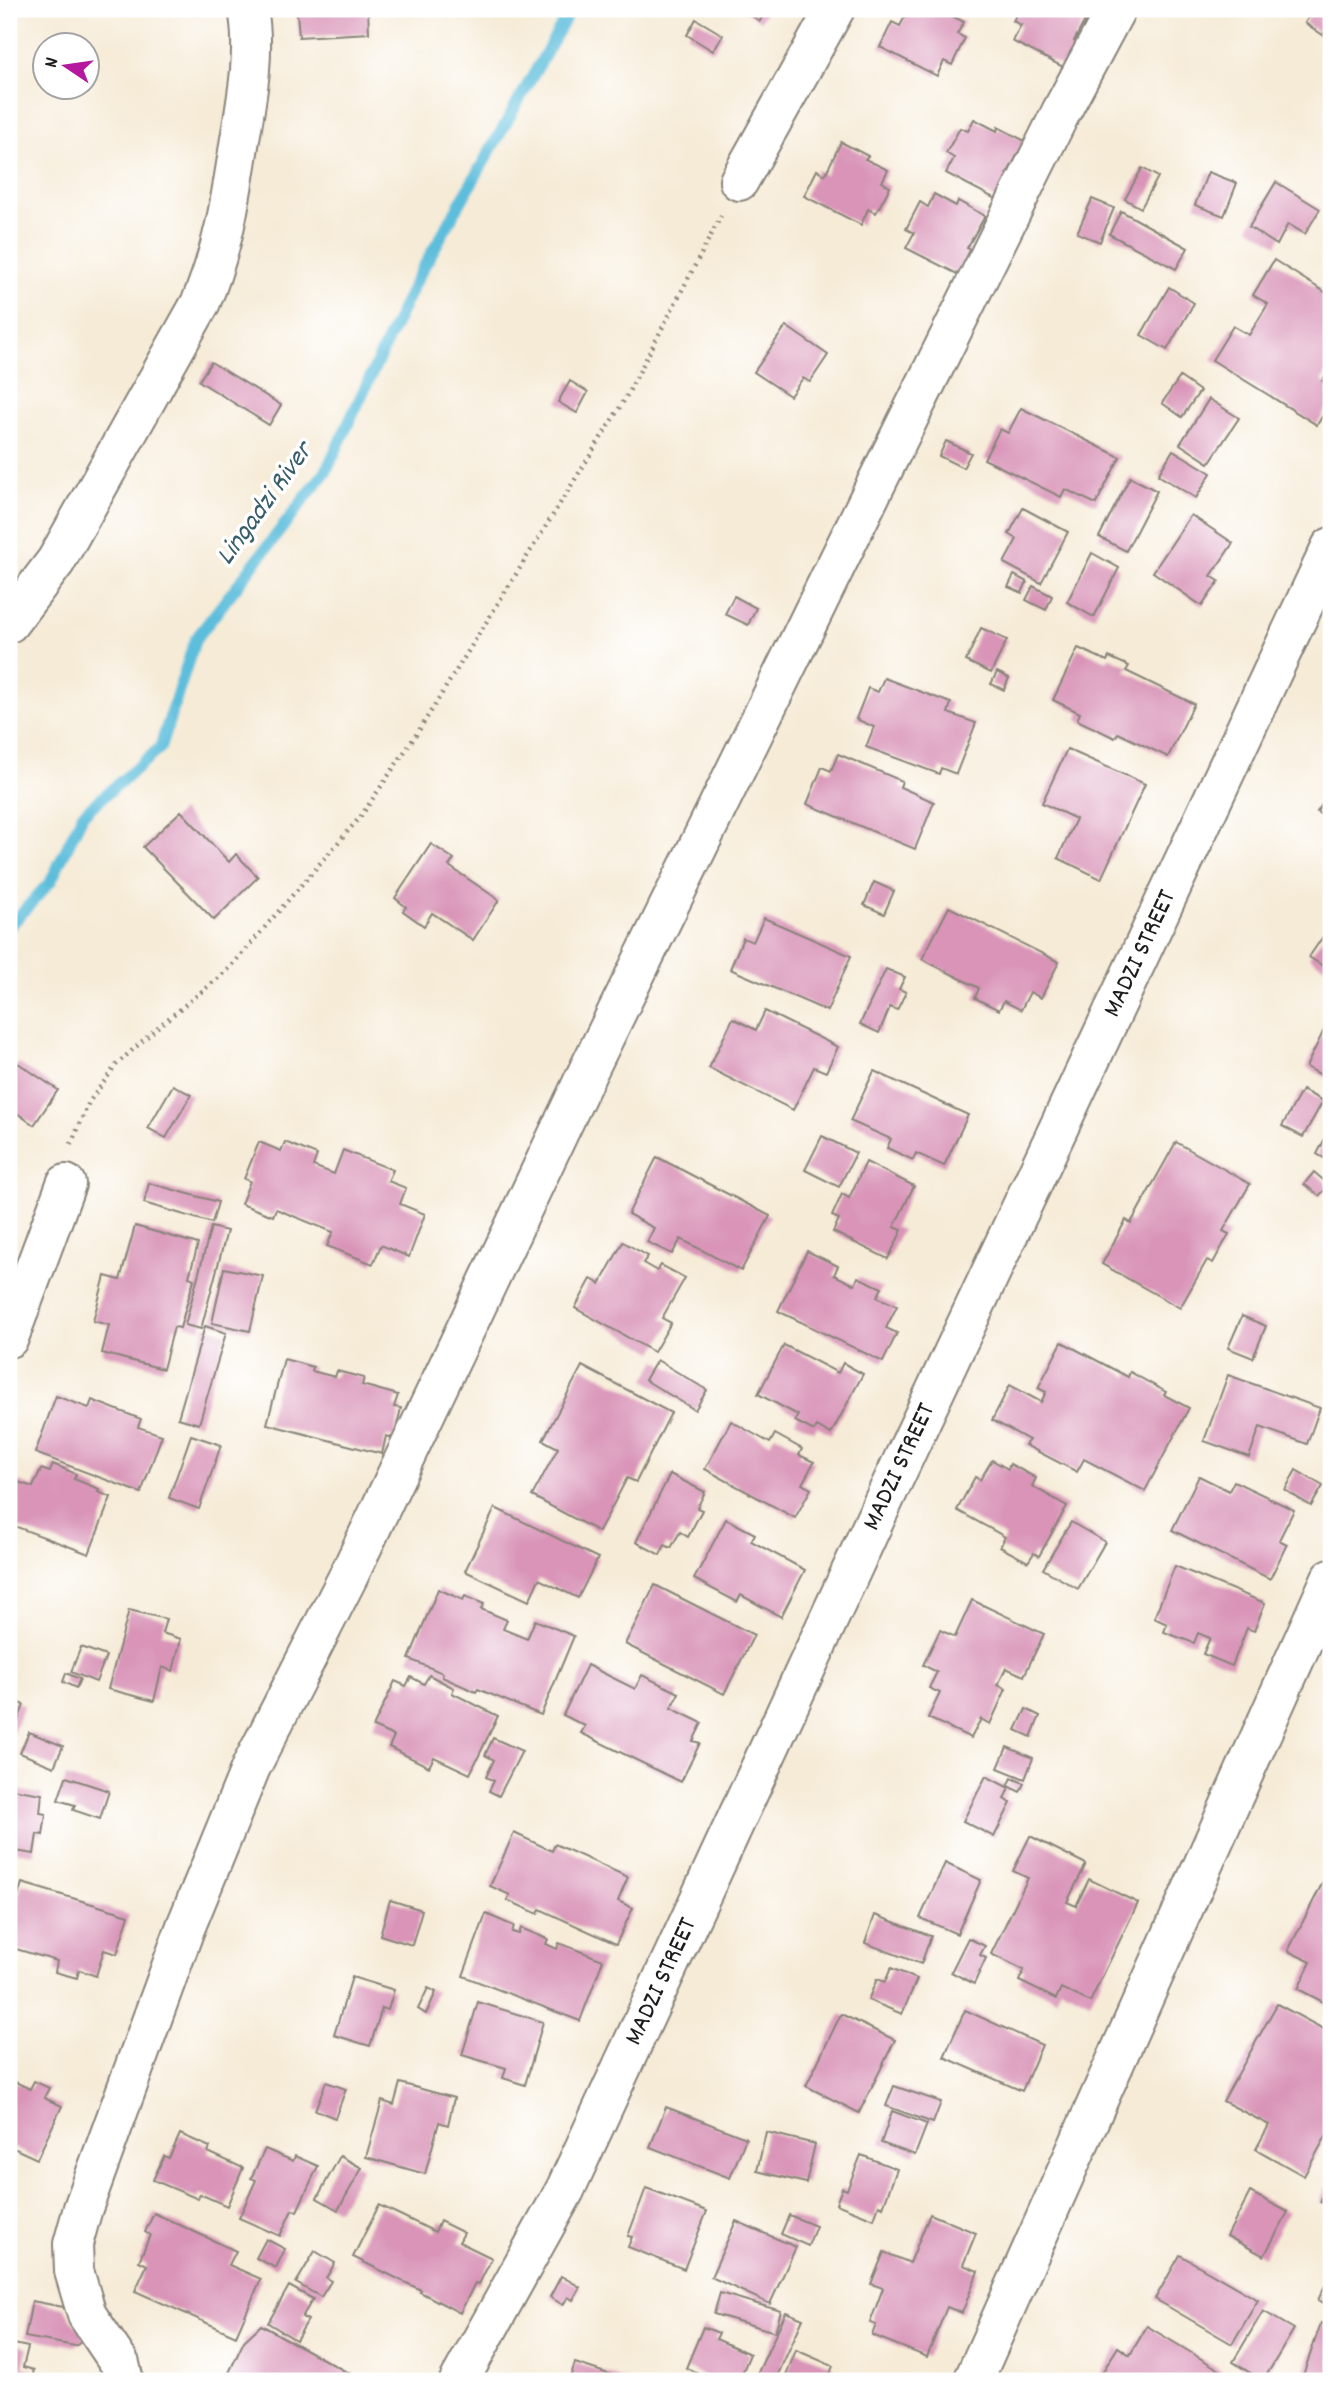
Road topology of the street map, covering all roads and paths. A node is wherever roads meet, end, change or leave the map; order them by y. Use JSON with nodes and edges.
{"nodes":[{"id":1,"x":248,"y":9,"type":"edge"},
{"id":2,"x":835,"y":9,"type":"edge"},
{"id":3,"x":1116,"y":9,"type":"edge"},
{"id":4,"x":739,"y":181,"type":"joint"},
{"id":5,"x":1331,"y":547,"type":"edge"},
{"id":6,"x":9,"y":623,"type":"edge"},
{"id":7,"x":66,"y":1184,"type":"joint"},
{"id":8,"x":9,"y":1339,"type":"edge"},
{"id":9,"x":1331,"y":1578,"type":"edge"},
{"id":10,"x":124,"y":2381,"type":"edge"},
{"id":11,"x":459,"y":2381,"type":"edge"},
{"id":12,"x":973,"y":2381,"type":"edge"}],
"edges":[{"from":1,"to":6,"type":"street"},
{"from":2,"to":4,"type":"street"},
{"from":3,"to":10,"type":"street"},
{"from":4,"to":7,"type":"path"},
{"from":5,"to":11,"type":"street","name":"MADZI STREET"},
{"from":7,"to":8,"type":"street"},
{"from":9,"to":12,"type":"street"}]}
